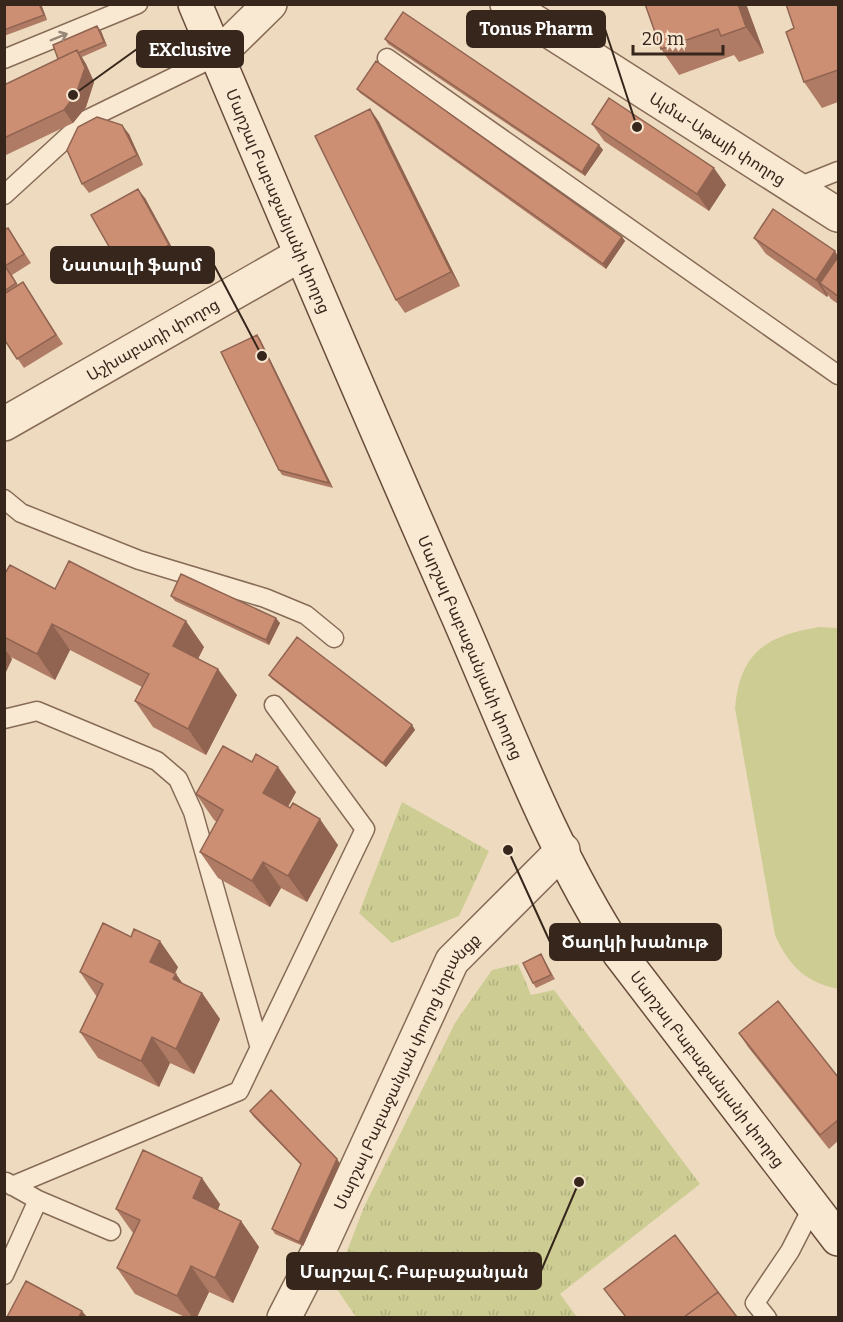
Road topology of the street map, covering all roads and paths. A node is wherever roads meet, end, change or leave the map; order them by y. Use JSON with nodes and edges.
{"nodes":[{"id":1,"x":138,"y":4,"type":"edge"},
{"id":2,"x":195,"y":4,"type":"edge"},
{"id":3,"x":270,"y":4,"type":"edge"},
{"id":4,"x":507,"y":4,"type":"edge"},
{"id":5,"x":217,"y":56,"type":"junction"},
{"id":6,"x":387,"y":58,"type":"dead end"},
{"id":7,"x":4,"y":59,"type":"edge"},
{"id":8,"x":838,"y":171,"type":"edge"},
{"id":9,"x":798,"y":187,"type":"junction"},
{"id":10,"x":4,"y":195,"type":"edge"},
{"id":11,"x":838,"y":215,"type":"edge"},
{"id":12,"x":300,"y":255,"type":"junction"},
{"id":13,"x":838,"y":375,"type":"edge"},
{"id":14,"x":4,"y":424,"type":"edge"},
{"id":15,"x":4,"y":499,"type":"edge"},
{"id":16,"x":334,"y":638,"type":"dead end"},
{"id":17,"x":274,"y":705,"type":"dead end"},
{"id":18,"x":4,"y":719,"type":"edge"},
{"id":19,"x":563,"y":850,"type":"junction"},
{"id":20,"x":259,"y":1045,"type":"junction"},
{"id":21,"x":8,"y":1184,"type":"edge"},
{"id":22,"x":38,"y":1200,"type":"junction"},
{"id":23,"x":813,"y":1206,"type":"junction"},
{"id":24,"x":111,"y":1231,"type":"dead end"},
{"id":25,"x":838,"y":1239,"type":"edge"},
{"id":26,"x":4,"y":1275,"type":"edge"},
{"id":27,"x":284,"y":1317,"type":"edge"},
{"id":28,"x":767,"y":1317,"type":"edge"}],
"edges":[{"from":7,"to":1,"type":"lane","one_way":true},
{"from":2,"to":5,"type":"main road","name":"Մարշալ Բաբաջանյանի փողոց"},
{"from":3,"to":5,"type":"main road"},
{"from":4,"to":9,"type":"main road","name":"Ալմա-Աթայի փողոց"},
{"from":5,"to":10,"type":"lane"},
{"from":5,"to":12,"type":"main road","name":"Մարշալ Բաբաջանյանի փողոց"},
{"from":6,"to":13,"type":"lane"},
{"from":8,"to":9,"type":"lane"},
{"from":9,"to":11,"type":"main road","name":"Ալմա-Աթայի փողոց"},
{"from":12,"to":14,"type":"main road","name":"Աշխաբադի փողոց"},
{"from":12,"to":19,"type":"main road","name":"Մարշալ Բաբաջանյանի փողոց"},
{"from":15,"to":16,"type":"lane"},
{"from":17,"to":20,"type":"lane"},
{"from":18,"to":20,"type":"lane"},
{"from":19,"to":23,"type":"main road","name":"Մարշալ Բաբաջանյանի փողոց"},
{"from":19,"to":27,"type":"main road","name":"Մարշալ Բաբաջանյան փողոց նրբանցք"},
{"from":20,"to":21,"type":"lane"},
{"from":21,"to":22,"type":"lane"},
{"from":22,"to":24,"type":"lane"},
{"from":22,"to":26,"type":"lane"},
{"from":23,"to":25,"type":"main road","name":"Մարշալ Բաբաջանյանի փողոց"},
{"from":23,"to":28,"type":"lane"}]}
